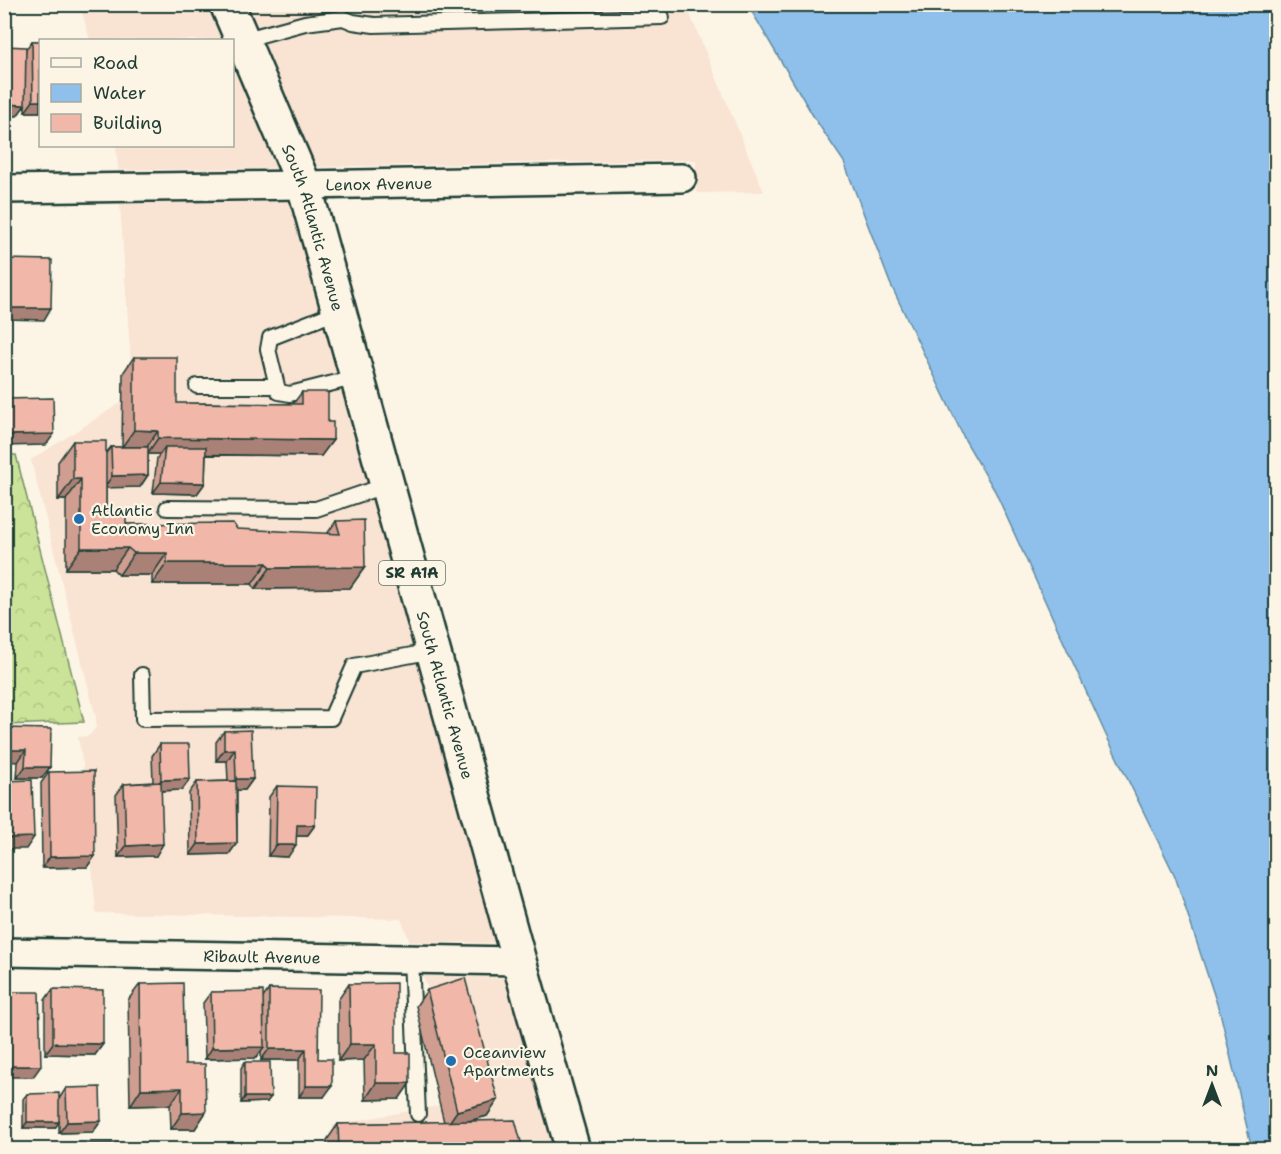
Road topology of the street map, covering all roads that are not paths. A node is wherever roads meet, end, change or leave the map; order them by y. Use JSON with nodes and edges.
{"nodes":[{"id":1,"x":227,"y":4,"type":"edge"},
{"id":2,"x":662,"y":17,"type":"dead end"},
{"id":3,"x":242,"y":40,"type":"junction"},
{"id":4,"x":682,"y":178,"type":"dead end"},
{"id":5,"x":304,"y":185,"type":"junction"},
{"id":6,"x":4,"y":189,"type":"edge"},
{"id":7,"x":339,"y":311,"type":"junction"},
{"id":8,"x":357,"y":377,"type":"junction"},
{"id":9,"x":197,"y":386,"type":"dead end"},
{"id":10,"x":277,"y":386,"type":"junction"},
{"id":11,"x":387,"y":484,"type":"junction"},
{"id":12,"x":167,"y":508,"type":"dead end"},
{"id":13,"x":434,"y":651,"type":"junction"},
{"id":14,"x":142,"y":675,"type":"dead end"},
{"id":15,"x":4,"y":952,"type":"edge"},
{"id":16,"x":411,"y":959,"type":"junction"},
{"id":17,"x":519,"y":961,"type":"junction"},
{"id":18,"x":418,"y":1114,"type":"dead end"},
{"id":19,"x":573,"y":1149,"type":"edge"}],
"edges":[{"from":1,"to":3,"type":"main road","name":"South Atlantic Avenue","number":"SR A1A"},
{"from":2,"to":3,"type":"lane"},
{"from":3,"to":5,"type":"main road","name":"South Atlantic Avenue","number":"SR A1A"},
{"from":4,"to":5,"type":"street","name":"Lenox Avenue"},
{"from":5,"to":6,"type":"street","name":"Lenox Avenue"},
{"from":5,"to":7,"type":"main road","name":"South Atlantic Avenue","number":"SR A1A"},
{"from":7,"to":8,"type":"main road","name":"South Atlantic Avenue","number":"SR A1A"},
{"from":7,"to":10,"type":"lane"},
{"from":8,"to":10,"type":"lane"},
{"from":8,"to":11,"type":"main road","name":"South Atlantic Avenue","number":"SR A1A"},
{"from":9,"to":10,"type":"lane"},
{"from":11,"to":12,"type":"lane"},
{"from":11,"to":13,"type":"main road","name":"South Atlantic Avenue","number":"SR A1A"},
{"from":13,"to":14,"type":"lane"},
{"from":13,"to":17,"type":"main road","name":"South Atlantic Avenue","number":"SR A1A"},
{"from":15,"to":16,"type":"street","name":"Ribault Avenue"},
{"from":16,"to":17,"type":"street","name":"Ribault Avenue"},
{"from":16,"to":18,"type":"lane"},
{"from":17,"to":19,"type":"main road","name":"South Atlantic Avenue","number":"SR A1A"}]}
